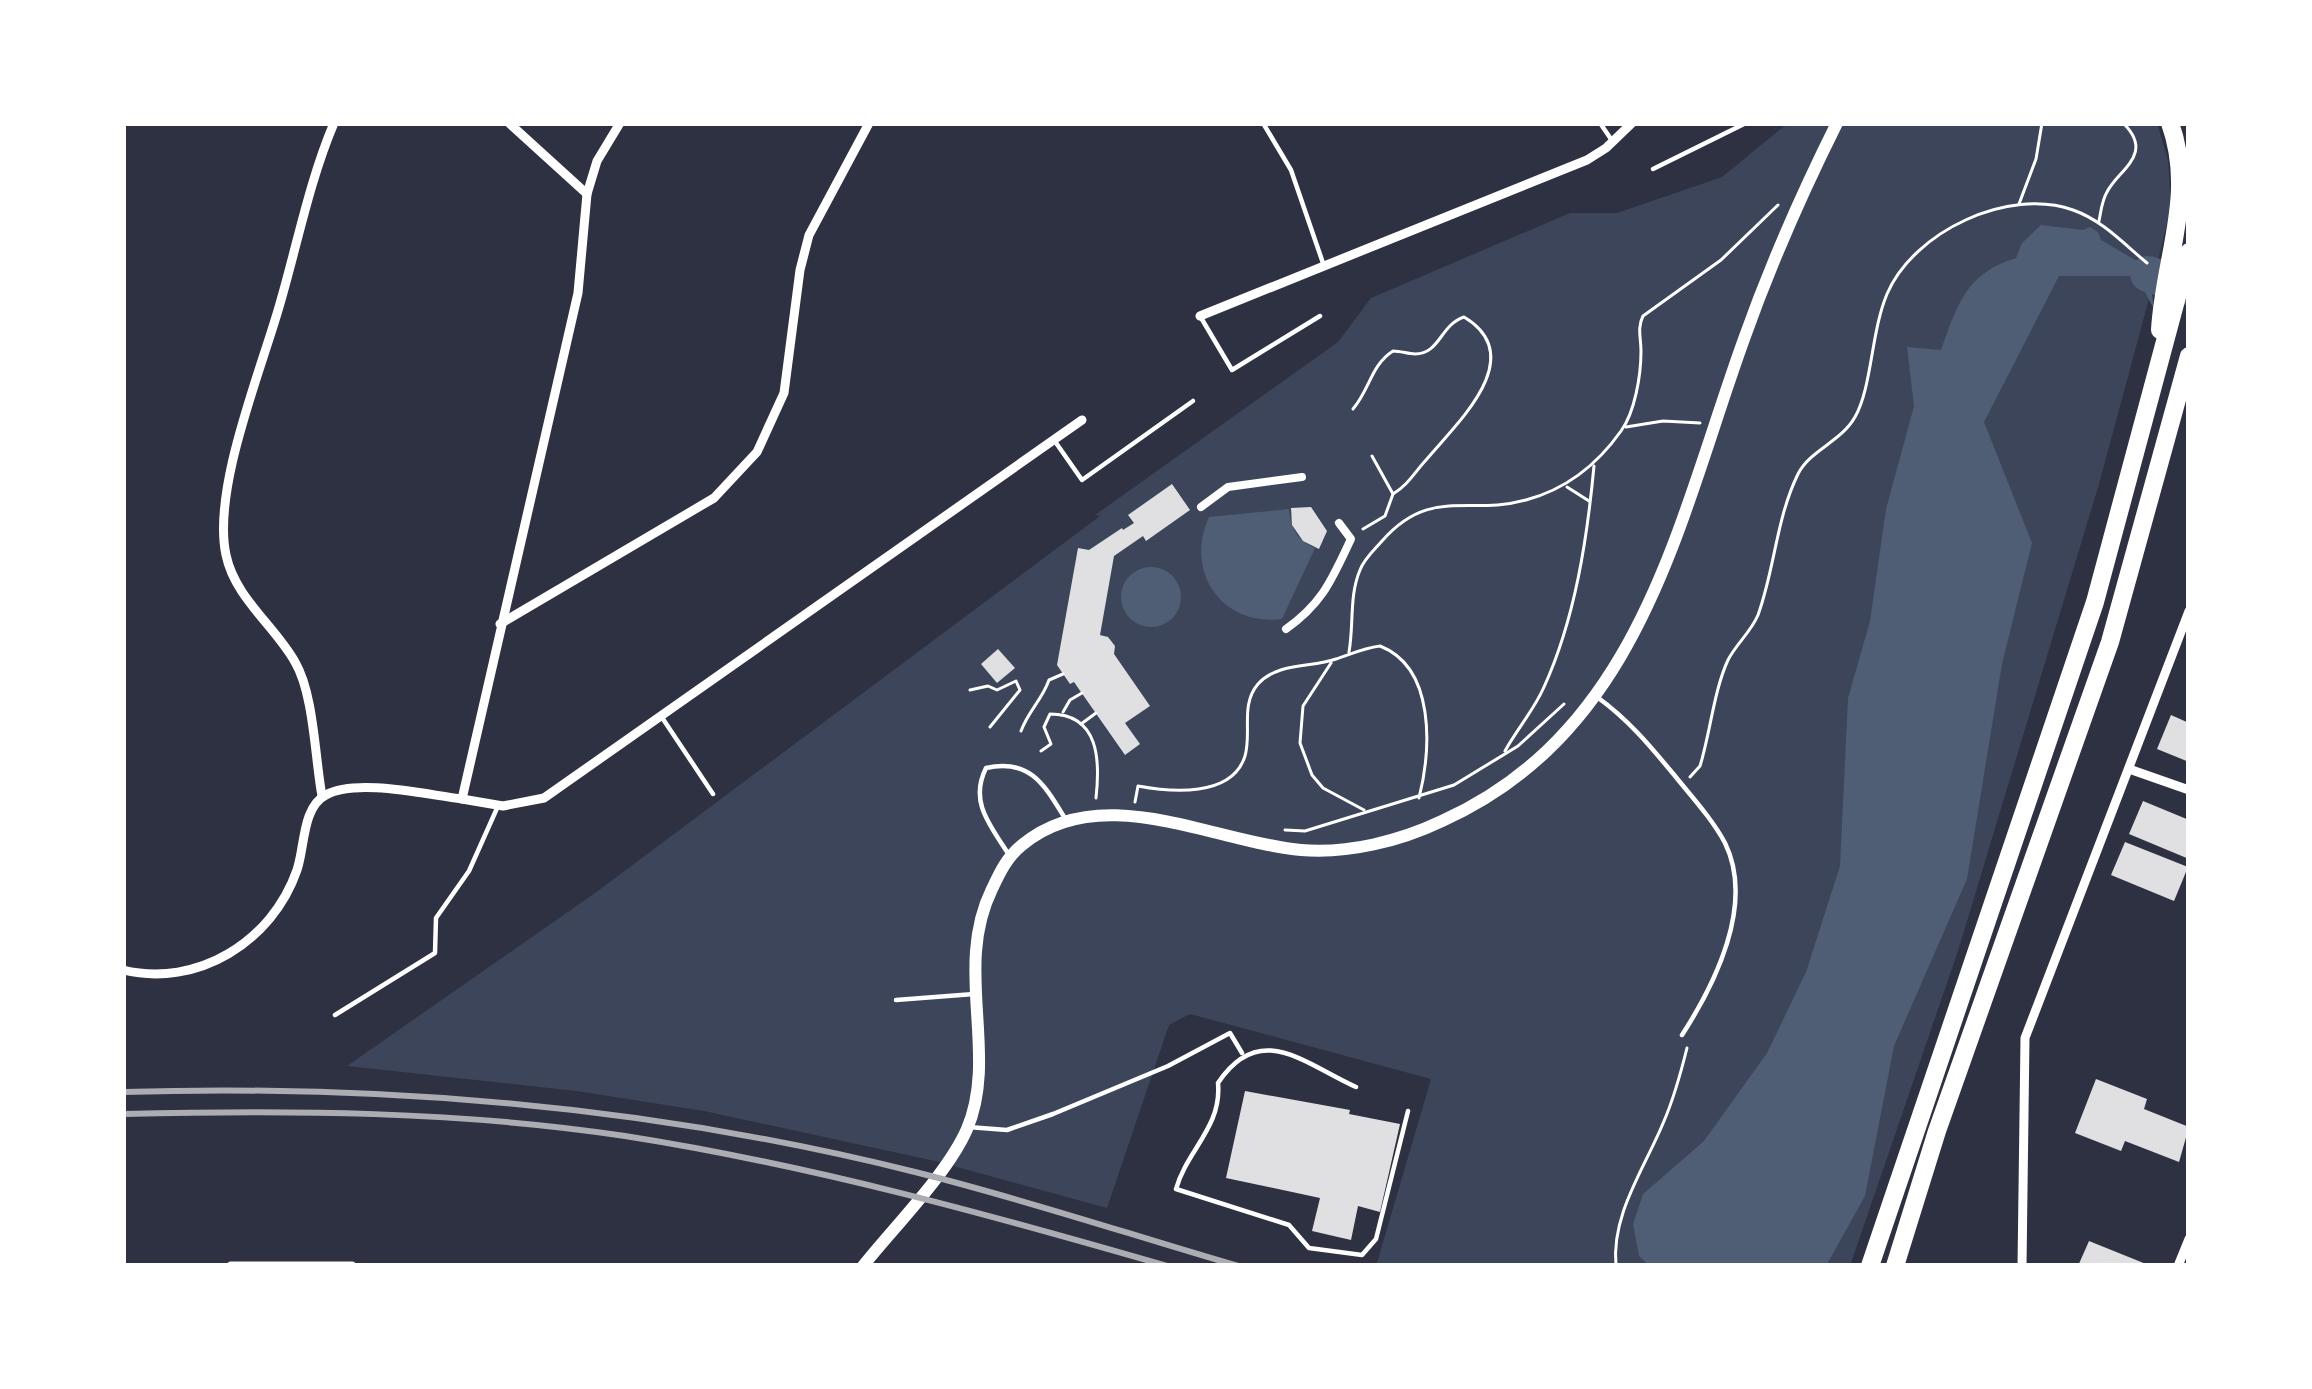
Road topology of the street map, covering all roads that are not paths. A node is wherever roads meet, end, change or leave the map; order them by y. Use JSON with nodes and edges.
{"nodes":[{"id":1,"x":334,"y":123,"type":"edge"},
{"id":2,"x":509,"y":123,"type":"edge"},
{"id":3,"x":620,"y":123,"type":"edge"},
{"id":4,"x":869,"y":123,"type":"edge"},
{"id":5,"x":1263,"y":123,"type":"edge"},
{"id":6,"x":1600,"y":123,"type":"edge"},
{"id":7,"x":1632,"y":123,"type":"edge"},
{"id":8,"x":1746,"y":123,"type":"edge"},
{"id":9,"x":1837,"y":123,"type":"edge"},
{"id":10,"x":2170,"y":123,"type":"edge"},
{"id":11,"x":1612,"y":142,"type":"junction"},
{"id":12,"x":1653,"y":169,"type":"dead end"},
{"id":13,"x":587,"y":194,"type":"junction"},
{"id":14,"x":2182,"y":245,"type":"edge"},
{"id":15,"x":1324,"y":266,"type":"junction"},
{"id":16,"x":1200,"y":316,"type":"joint"},
{"id":17,"x":1320,"y":316,"type":"dead end"},
{"id":18,"x":2189,"y":356,"type":"edge"},
{"id":19,"x":1193,"y":401,"type":"dead end"},
{"id":20,"x":1082,"y":420,"type":"dead end"},
{"id":21,"x":1054,"y":440,"type":"junction"},
{"id":22,"x":1302,"y":477,"type":"dead end"},
{"id":23,"x":1201,"y":508,"type":"dead end"},
{"id":24,"x":1339,"y":523,"type":"dead end"},
{"id":25,"x":2189,"y":610,"type":"edge"},
{"id":26,"x":500,"y":623,"type":"junction"},
{"id":27,"x":1286,"y":629,"type":"dead end"},
{"id":28,"x":1597,"y":698,"type":"junction"},
{"id":29,"x":661,"y":716,"type":"junction"},
{"id":30,"x":2128,"y":769,"type":"junction"},
{"id":31,"x":2189,"y":790,"type":"edge"},
{"id":32,"x":713,"y":794,"type":"dead end"},
{"id":33,"x":322,"y":796,"type":"junction"},
{"id":34,"x":463,"y":799,"type":"junction"},
{"id":35,"x":499,"y":806,"type":"junction"},
{"id":36,"x":1066,"y":820,"type":"junction"},
{"id":37,"x":1010,"y":856,"type":"junction"},
{"id":38,"x":123,"y":970,"type":"edge"},
{"id":39,"x":974,"y":994,"type":"junction"},
{"id":40,"x":896,"y":1000,"type":"dead end"},
{"id":41,"x":335,"y":1016,"type":"dead end"},
{"id":42,"x":1682,"y":1035,"type":"road end"},
{"id":43,"x":1243,"y":1055,"type":"junction"},
{"id":44,"x":1356,"y":1087,"type":"dead end"},
{"id":45,"x":1408,"y":1111,"type":"dead end"},
{"id":46,"x":968,"y":1127,"type":"junction"},
{"id":47,"x":2189,"y":1239,"type":"edge"},
{"id":48,"x":340,"y":1265,"type":"edge"},
{"id":49,"x":231,"y":1266,"type":"edge"},
{"id":50,"x":352,"y":1266,"type":"edge"},
{"id":51,"x":863,"y":1266,"type":"edge"},
{"id":52,"x":1870,"y":1266,"type":"edge"},
{"id":53,"x":1895,"y":1266,"type":"edge"},
{"id":54,"x":2022,"y":1266,"type":"edge"},
{"id":55,"x":2178,"y":1266,"type":"edge"}],
"edges":[{"from":1,"to":33,"type":"street"},
{"from":2,"to":13,"type":"street"},
{"from":3,"to":13,"type":"street"},
{"from":4,"to":26,"type":"street"},
{"from":5,"to":15,"type":"lane"},
{"from":6,"to":11,"type":"lane"},
{"from":7,"to":11,"type":"street"},
{"from":8,"to":12,"type":"lane"},
{"from":9,"to":28,"type":"street"},
{"from":10,"to":14,"type":"highway"},
{"from":11,"to":15,"type":"street"},
{"from":13,"to":26,"type":"street"},
{"from":14,"to":52,"type":"highway"},
{"from":15,"to":16,"type":"street"},
{"from":16,"to":17,"type":"lane"},
{"from":18,"to":53,"type":"highway"},
{"from":19,"to":21,"type":"lane"},
{"from":20,"to":21,"type":"street"},
{"from":21,"to":29,"type":"street"},
{"from":22,"to":23,"type":"street"},
{"from":24,"to":27,"type":"street"},
{"from":25,"to":30,"type":"street"},
{"from":26,"to":34,"type":"street"},
{"from":28,"to":36,"type":"street"},
{"from":28,"to":42,"type":"lane"},
{"from":29,"to":32,"type":"lane"},
{"from":29,"to":35,"type":"street"},
{"from":30,"to":31,"type":"street"},
{"from":30,"to":54,"type":"street"},
{"from":33,"to":34,"type":"street"},
{"from":33,"to":38,"type":"street"},
{"from":34,"to":35,"type":"street"},
{"from":35,"to":41,"type":"lane"},
{"from":36,"to":37,"type":"street"},
{"from":36,"to":37,"type":"lane"},
{"from":37,"to":39,"type":"street"},
{"from":39,"to":40,"type":"lane"},
{"from":39,"to":46,"type":"street"},
{"from":43,"to":44,"type":"lane"},
{"from":43,"to":45,"type":"lane"},
{"from":43,"to":46,"type":"lane"},
{"from":46,"to":51,"type":"street"},
{"from":47,"to":55,"type":"street"},
{"from":48,"to":49,"type":"street"},
{"from":48,"to":50,"type":"street"}]}
